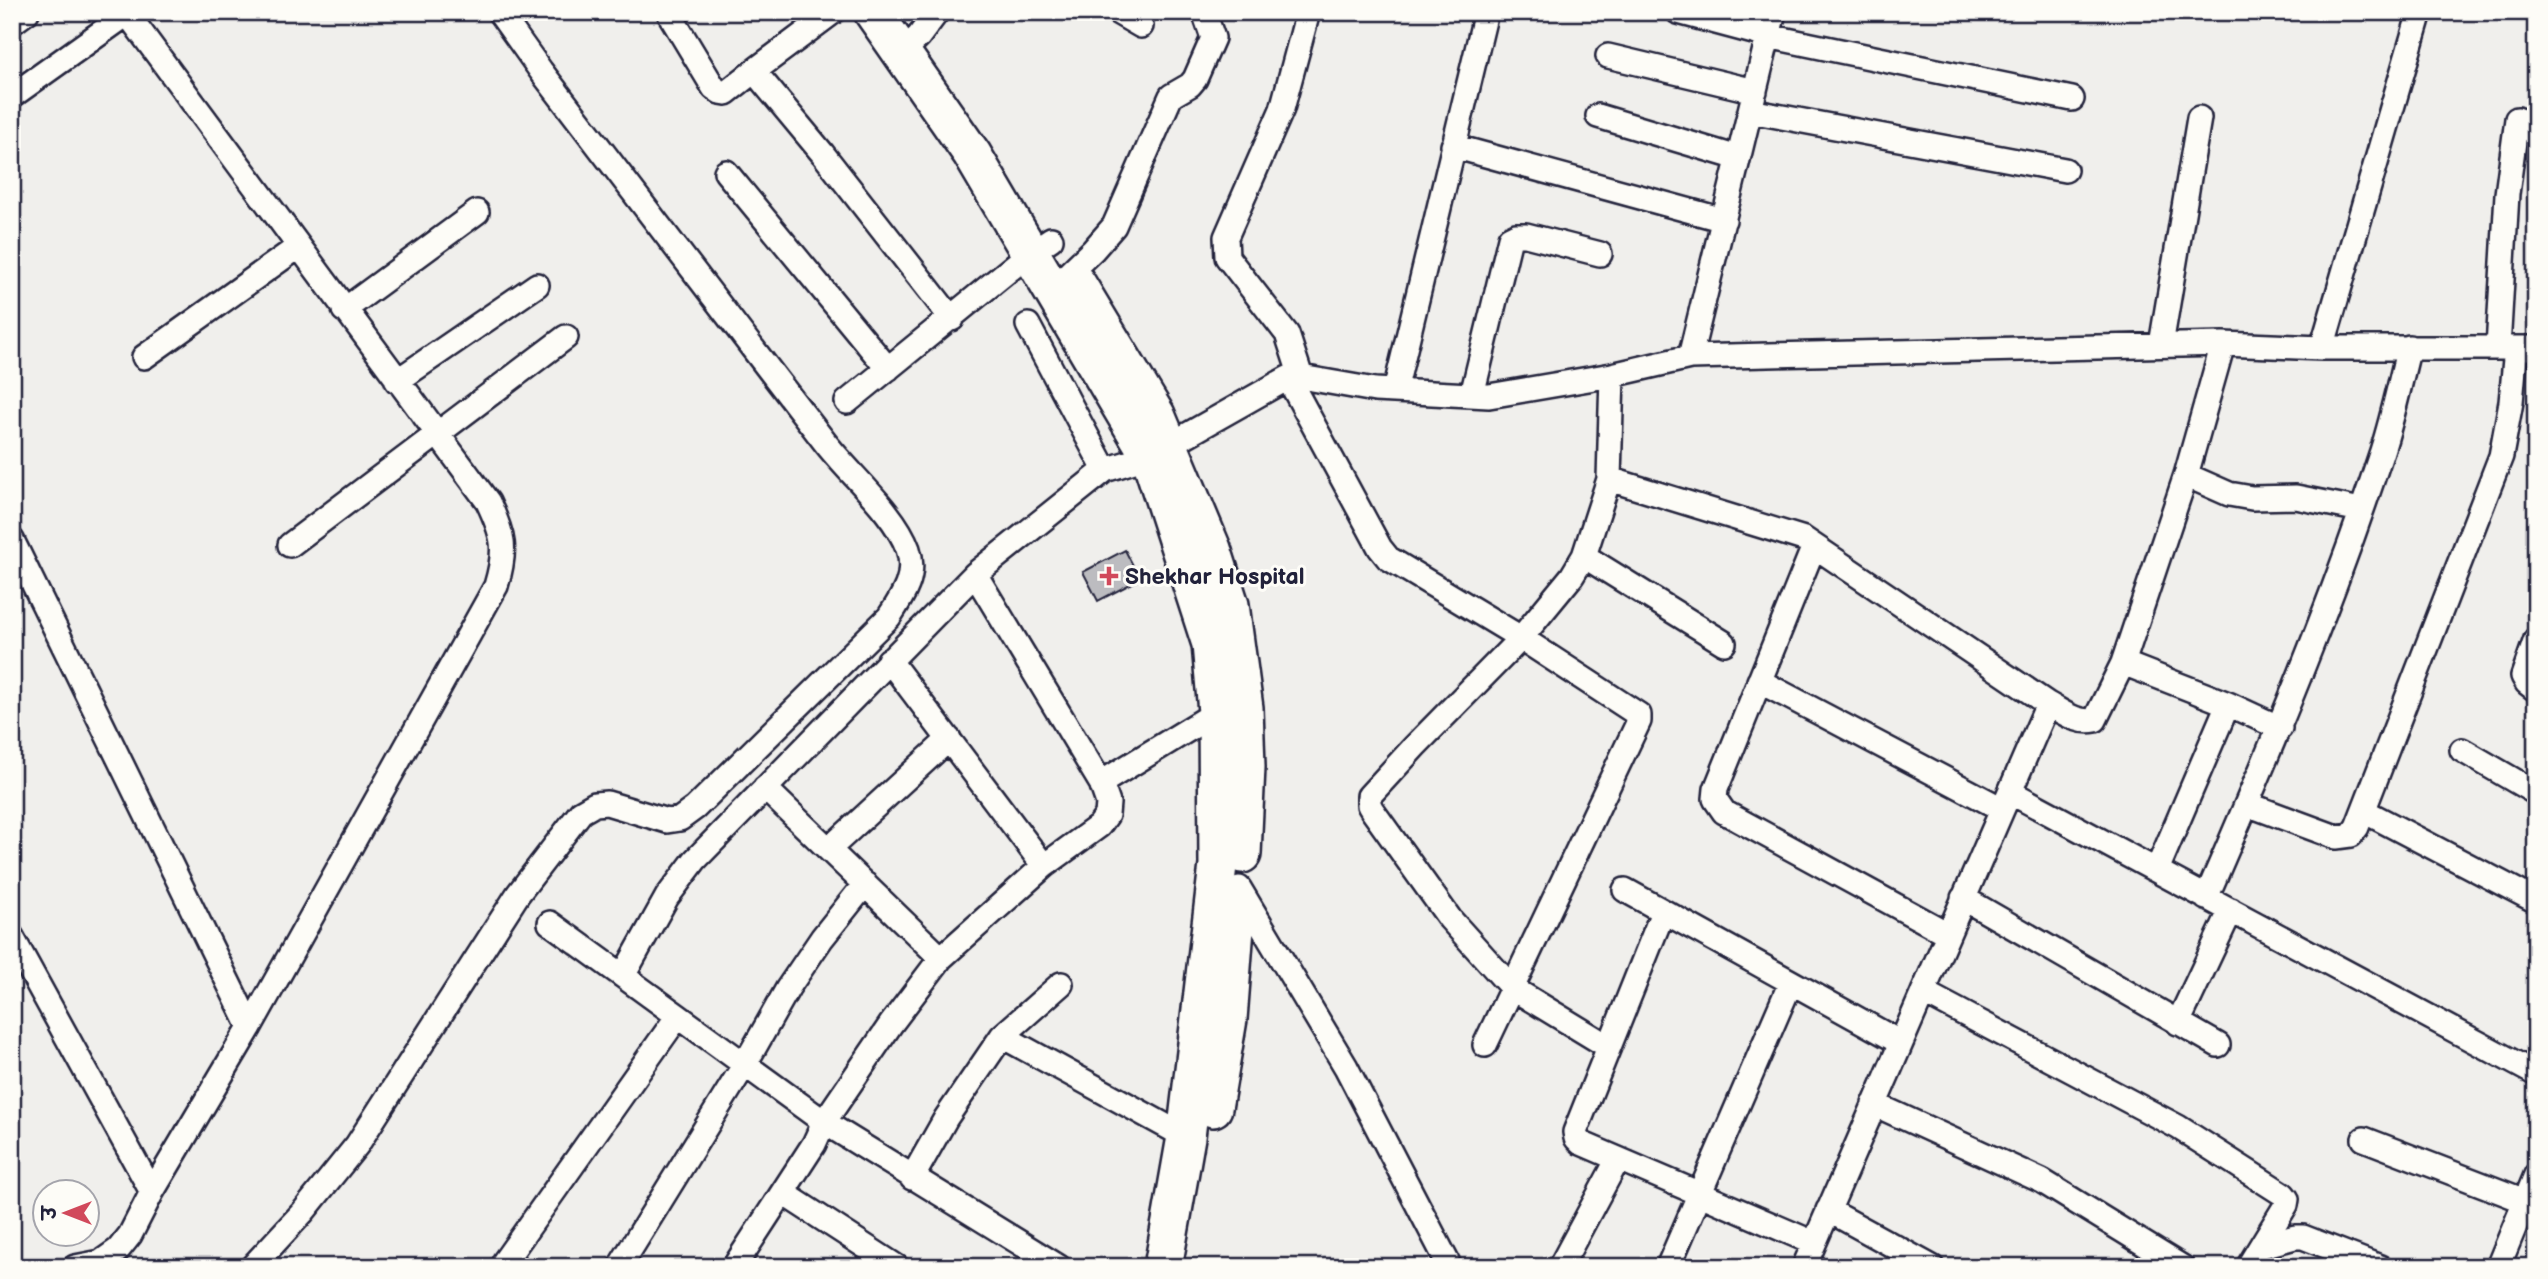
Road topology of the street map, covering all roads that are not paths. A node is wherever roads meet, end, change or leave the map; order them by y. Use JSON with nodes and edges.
{"nodes":[{"id":1,"x":27,"y":12,"type":"edge"},
{"id":2,"x":499,"y":12,"type":"edge"},
{"id":3,"x":833,"y":12,"type":"edge"},
{"id":4,"x":873,"y":12,"type":"edge"},
{"id":5,"x":1117,"y":12,"type":"edge"},
{"id":6,"x":1204,"y":12,"type":"edge"},
{"id":7,"x":1308,"y":12,"type":"edge"},
{"id":8,"x":1486,"y":12,"type":"edge"},
{"id":9,"x":1678,"y":12,"type":"edge"},
{"id":10,"x":1774,"y":12,"type":"edge"},
{"id":11,"x":2420,"y":12,"type":"edge"},
{"id":12,"x":126,"y":13,"type":"edge"},
{"id":13,"x":670,"y":15,"type":"dead end"},
{"id":14,"x":12,"y":23,"type":"edge"},
{"id":15,"x":1140,"y":26,"type":"dead end"},
{"id":16,"x":915,"y":29,"type":"edge"},
{"id":17,"x":1768,"y":36,"type":"junction"},
{"id":18,"x":1608,"y":56,"type":"dead end"},
{"id":19,"x":754,"y":71,"type":"junction"},
{"id":20,"x":12,"y":96,"type":"edge"},
{"id":21,"x":2072,"y":99,"type":"dead end"},
{"id":22,"x":1752,"y":101,"type":"junction"},
{"id":23,"x":1598,"y":116,"type":"dead end"},
{"id":24,"x":2199,"y":118,"type":"dead end"},
{"id":25,"x":2517,"y":119,"type":"dead end"},
{"id":26,"x":1453,"y":146,"type":"junction"},
{"id":27,"x":1738,"y":158,"type":"junction"},
{"id":28,"x":2065,"y":170,"type":"dead end"},
{"id":29,"x":726,"y":172,"type":"dead end"},
{"id":30,"x":477,"y":212,"type":"dead end"},
{"id":31,"x":1724,"y":220,"type":"junction"},
{"id":32,"x":1040,"y":246,"type":"junction"},
{"id":33,"x":298,"y":247,"type":"junction"},
{"id":34,"x":1600,"y":254,"type":"dead end"},
{"id":35,"x":1070,"y":272,"type":"junction"},
{"id":36,"x":537,"y":285,"type":"dead end"},
{"id":37,"x":344,"y":310,"type":"junction"},
{"id":38,"x":952,"y":318,"type":"junction"},
{"id":39,"x":1028,"y":325,"type":"dead end"},
{"id":40,"x":566,"y":337,"type":"dead end"},
{"id":41,"x":2223,"y":344,"type":"junction"},
{"id":42,"x":2161,"y":345,"type":"junction"},
{"id":43,"x":2409,"y":347,"type":"junction"},
{"id":44,"x":2322,"y":348,"type":"junction"},
{"id":45,"x":2516,"y":348,"type":"edge"},
{"id":46,"x":144,"y":357,"type":"dead end"},
{"id":47,"x":1690,"y":357,"type":"junction"},
{"id":48,"x":888,"y":369,"type":"junction"},
{"id":49,"x":1612,"y":375,"type":"junction"},
{"id":50,"x":1295,"y":377,"type":"junction"},
{"id":51,"x":397,"y":381,"type":"junction"},
{"id":52,"x":1395,"y":391,"type":"junction"},
{"id":53,"x":1472,"y":395,"type":"junction"},
{"id":54,"x":846,"y":402,"type":"dead end"},
{"id":55,"x":437,"y":433,"type":"junction"},
{"id":56,"x":1159,"y":451,"type":"junction"},
{"id":57,"x":1105,"y":470,"type":"junction"},
{"id":58,"x":2186,"y":475,"type":"junction"},
{"id":59,"x":1609,"y":480,"type":"junction"},
{"id":60,"x":2361,"y":510,"type":"junction"},
{"id":61,"x":12,"y":540,"type":"edge"},
{"id":62,"x":290,"y":545,"type":"dead end"},
{"id":63,"x":1814,"y":546,"type":"junction"},
{"id":64,"x":1584,"y":556,"type":"junction"},
{"id":65,"x":975,"y":575,"type":"junction"},
{"id":66,"x":1521,"y":638,"type":"junction"},
{"id":67,"x":2536,"y":639,"type":"edge"},
{"id":68,"x":1724,"y":643,"type":"dead end"},
{"id":69,"x":889,"y":660,"type":"junction"},
{"id":70,"x":2123,"y":663,"type":"junction"},
{"id":71,"x":1759,"y":681,"type":"junction"},
{"id":72,"x":2536,"y":690,"type":"edge"},
{"id":73,"x":2048,"y":704,"type":"junction"},
{"id":74,"x":2228,"y":704,"type":"junction"},
{"id":75,"x":1217,"y":712,"type":"junction"},
{"id":76,"x":2280,"y":728,"type":"junction"},
{"id":77,"x":948,"y":739,"type":"junction"},
{"id":78,"x":2462,"y":750,"type":"dead end"},
{"id":79,"x":1101,"y":783,"type":"junction"},
{"id":80,"x":765,"y":788,"type":"junction"},
{"id":81,"x":2536,"y":793,"type":"edge"},
{"id":82,"x":2006,"y":800,"type":"junction"},
{"id":83,"x":2247,"y":804,"type":"junction"},
{"id":84,"x":2364,"y":811,"type":"junction"},
{"id":85,"x":829,"y":849,"type":"junction"},
{"id":86,"x":1044,"y":866,"type":"junction"},
{"id":87,"x":2157,"y":870,"type":"junction"},
{"id":88,"x":865,"y":884,"type":"junction"},
{"id":89,"x":1239,"y":888,"type":"junction"},
{"id":90,"x":1625,"y":890,"type":"dead end"},
{"id":91,"x":1964,"y":898,"type":"junction"},
{"id":92,"x":2206,"y":898,"type":"junction"},
{"id":93,"x":2536,"y":901,"type":"edge"},
{"id":94,"x":2231,"y":910,"type":"junction"},
{"id":95,"x":1663,"y":912,"type":"junction"},
{"id":96,"x":550,"y":923,"type":"dead end"},
{"id":97,"x":1948,"y":934,"type":"junction"},
{"id":98,"x":12,"y":937,"type":"edge"},
{"id":99,"x":941,"y":958,"type":"junction"},
{"id":100,"x":623,"y":976,"type":"junction"},
{"id":101,"x":1791,"y":982,"type":"junction"},
{"id":102,"x":1061,"y":984,"type":"dead end"},
{"id":103,"x":1512,"y":988,"type":"junction"},
{"id":104,"x":1923,"y":992,"type":"junction"},
{"id":105,"x":678,"y":1016,"type":"junction"},
{"id":106,"x":2178,"y":1023,"type":"junction"},
{"id":107,"x":250,"y":1027,"type":"junction"},
{"id":108,"x":1002,"y":1036,"type":"junction"},
{"id":109,"x":1901,"y":1043,"type":"junction"},
{"id":110,"x":1485,"y":1045,"type":"dead end"},
{"id":111,"x":2218,"y":1045,"type":"dead end"},
{"id":112,"x":1609,"y":1047,"type":"junction"},
{"id":113,"x":745,"y":1064,"type":"junction"},
{"id":114,"x":2536,"y":1074,"type":"edge"},
{"id":115,"x":1874,"y":1104,"type":"junction"},
{"id":116,"x":824,"y":1122,"type":"junction"},
{"id":117,"x":1186,"y":1137,"type":"junction"},
{"id":118,"x":2364,"y":1139,"type":"dead end"},
{"id":119,"x":1619,"y":1159,"type":"junction"},
{"id":120,"x":2536,"y":1175,"type":"edge"},
{"id":121,"x":912,"y":1178,"type":"junction"},
{"id":122,"x":152,"y":1192,"type":"junction"},
{"id":123,"x":783,"y":1193,"type":"junction"},
{"id":124,"x":1701,"y":1194,"type":"junction"},
{"id":125,"x":2525,"y":1200,"type":"junction"},
{"id":126,"x":1828,"y":1210,"type":"junction"},
{"id":127,"x":1814,"y":1243,"type":"junction"},
{"id":128,"x":2262,"y":1246,"type":"junction"},
{"id":129,"x":2350,"y":1261,"type":"edge"},
{"id":130,"x":741,"y":1264,"type":"edge"},
{"id":131,"x":500,"y":1265,"type":"edge"},
{"id":132,"x":620,"y":1266,"type":"edge"},
{"id":133,"x":75,"y":1267,"type":"edge"},
{"id":134,"x":252,"y":1267,"type":"edge"},
{"id":135,"x":897,"y":1267,"type":"edge"},
{"id":136,"x":1059,"y":1267,"type":"edge"},
{"id":137,"x":1164,"y":1267,"type":"edge"},
{"id":138,"x":1188,"y":1267,"type":"edge"},
{"id":139,"x":1450,"y":1267,"type":"edge"},
{"id":140,"x":1560,"y":1267,"type":"edge"},
{"id":141,"x":1668,"y":1267,"type":"edge"},
{"id":142,"x":1804,"y":1267,"type":"edge"},
{"id":143,"x":1933,"y":1267,"type":"edge"},
{"id":144,"x":2182,"y":1267,"type":"edge"},
{"id":145,"x":2248,"y":1267,"type":"edge"},
{"id":146,"x":2380,"y":1267,"type":"edge"},
{"id":147,"x":2498,"y":1267,"type":"edge"}],
"edges":[{"from":1,"to":14,"type":"street"},
{"from":2,"to":134,"type":"street"},
{"from":3,"to":19,"type":"street"},
{"from":4,"to":16,"type":"main road"},
{"from":5,"to":15,"type":"street"},
{"from":6,"to":35,"type":"street"},
{"from":7,"to":50,"type":"street"},
{"from":8,"to":26,"type":"street"},
{"from":9,"to":17,"type":"street"},
{"from":10,"to":17,"type":"street"},
{"from":11,"to":44,"type":"street"},
{"from":12,"to":20,"type":"street"},
{"from":12,"to":33,"type":"street"},
{"from":13,"to":19,"type":"street"},
{"from":16,"to":32,"type":"main road"},
{"from":17,"to":21,"type":"street"},
{"from":17,"to":22,"type":"street"},
{"from":18,"to":22,"type":"street"},
{"from":19,"to":38,"type":"street"},
{"from":22,"to":27,"type":"street"},
{"from":22,"to":28,"type":"street"},
{"from":23,"to":27,"type":"street"},
{"from":24,"to":42,"type":"street"},
{"from":25,"to":45,"type":"street"},
{"from":26,"to":31,"type":"street"},
{"from":26,"to":52,"type":"street"},
{"from":27,"to":31,"type":"street"},
{"from":29,"to":48,"type":"street"},
{"from":30,"to":37,"type":"street"},
{"from":31,"to":47,"type":"street"},
{"from":32,"to":35,"type":"main road"},
{"from":32,"to":38,"type":"street"},
{"from":32,"to":56,"type":"main road"},
{"from":33,"to":37,"type":"street"},
{"from":33,"to":46,"type":"street"},
{"from":34,"to":53,"type":"street"},
{"from":35,"to":56,"type":"main road"},
{"from":36,"to":51,"type":"street"},
{"from":37,"to":51,"type":"street"},
{"from":38,"to":48,"type":"street"},
{"from":39,"to":57,"type":"street"},
{"from":40,"to":55,"type":"street"},
{"from":41,"to":42,"type":"street"},
{"from":41,"to":44,"type":"street"},
{"from":41,"to":58,"type":"street"},
{"from":42,"to":47,"type":"street"},
{"from":43,"to":44,"type":"street"},
{"from":43,"to":45,"type":"street"},
{"from":43,"to":60,"type":"street"},
{"from":45,"to":84,"type":"street"},
{"from":47,"to":49,"type":"street"},
{"from":48,"to":54,"type":"street"},
{"from":49,"to":53,"type":"street"},
{"from":49,"to":59,"type":"street"},
{"from":50,"to":52,"type":"street"},
{"from":50,"to":56,"type":"street"},
{"from":50,"to":66,"type":"street"},
{"from":51,"to":55,"type":"street"},
{"from":52,"to":53,"type":"street"},
{"from":55,"to":62,"type":"street"},
{"from":55,"to":107,"type":"street"},
{"from":56,"to":57,"type":"street"},
{"from":56,"to":75,"type":"main road"},
{"from":56,"to":89,"type":"main road"},
{"from":57,"to":65,"type":"street"},
{"from":58,"to":60,"type":"street"},
{"from":58,"to":70,"type":"street"},
{"from":59,"to":63,"type":"street"},
{"from":59,"to":64,"type":"street"},
{"from":60,"to":76,"type":"street"},
{"from":61,"to":107,"type":"street"},
{"from":63,"to":71,"type":"street"},
{"from":63,"to":73,"type":"street"},
{"from":64,"to":66,"type":"street"},
{"from":64,"to":68,"type":"street"},
{"from":65,"to":69,"type":"street"},
{"from":65,"to":79,"type":"street"},
{"from":66,"to":103,"type":"street"},
{"from":66,"to":103,"type":"street"},
{"from":67,"to":72,"type":"street"},
{"from":69,"to":77,"type":"street"},
{"from":69,"to":80,"type":"street"},
{"from":70,"to":73,"type":"street"},
{"from":70,"to":74,"type":"street"},
{"from":71,"to":82,"type":"street"},
{"from":71,"to":97,"type":"street"},
{"from":73,"to":82,"type":"street"},
{"from":74,"to":76,"type":"street"},
{"from":74,"to":87,"type":"street"},
{"from":75,"to":79,"type":"street"},
{"from":75,"to":117,"type":"main road"},
{"from":76,"to":83,"type":"street"},
{"from":77,"to":85,"type":"street"},
{"from":77,"to":86,"type":"street"},
{"from":78,"to":81,"type":"street"},
{"from":79,"to":86,"type":"street"},
{"from":80,"to":85,"type":"street"},
{"from":80,"to":100,"type":"street"},
{"from":82,"to":87,"type":"street"},
{"from":82,"to":91,"type":"street"},
{"from":83,"to":84,"type":"street"},
{"from":83,"to":92,"type":"street"},
{"from":84,"to":93,"type":"street"},
{"from":85,"to":88,"type":"street"},
{"from":86,"to":99,"type":"street"},
{"from":87,"to":92,"type":"street"},
{"from":88,"to":99,"type":"street"},
{"from":88,"to":113,"type":"street"},
{"from":89,"to":138,"type":"main road"},
{"from":89,"to":139,"type":"street"},
{"from":90,"to":95,"type":"street"},
{"from":91,"to":97,"type":"street"},
{"from":91,"to":106,"type":"street"},
{"from":92,"to":94,"type":"street"},
{"from":94,"to":106,"type":"street"},
{"from":94,"to":114,"type":"street"},
{"from":95,"to":101,"type":"street"},
{"from":95,"to":112,"type":"street"},
{"from":96,"to":100,"type":"street"},
{"from":97,"to":104,"type":"street"},
{"from":98,"to":122,"type":"street"},
{"from":99,"to":116,"type":"street"},
{"from":100,"to":105,"type":"street"},
{"from":101,"to":109,"type":"street"},
{"from":101,"to":124,"type":"street"},
{"from":102,"to":108,"type":"street"},
{"from":103,"to":110,"type":"street"},
{"from":103,"to":112,"type":"street"},
{"from":104,"to":109,"type":"street"},
{"from":104,"to":128,"type":"street"},
{"from":105,"to":113,"type":"street"},
{"from":105,"to":131,"type":"street"},
{"from":106,"to":111,"type":"street"},
{"from":107,"to":122,"type":"street"},
{"from":108,"to":117,"type":"street"},
{"from":108,"to":121,"type":"street"},
{"from":109,"to":115,"type":"street"},
{"from":112,"to":119,"type":"street"},
{"from":113,"to":116,"type":"street"},
{"from":113,"to":132,"type":"street"},
{"from":115,"to":126,"type":"street"},
{"from":115,"to":144,"type":"street"},
{"from":116,"to":121,"type":"street"},
{"from":116,"to":123,"type":"street"},
{"from":117,"to":137,"type":"main road"},
{"from":118,"to":125,"type":"street"},
{"from":119,"to":124,"type":"street"},
{"from":119,"to":140,"type":"street"},
{"from":120,"to":125,"type":"street"},
{"from":121,"to":136,"type":"street"},
{"from":122,"to":133,"type":"street"},
{"from":123,"to":130,"type":"street"},
{"from":123,"to":135,"type":"street"},
{"from":124,"to":127,"type":"street"},
{"from":124,"to":141,"type":"street"},
{"from":125,"to":147,"type":"street"},
{"from":126,"to":127,"type":"street"},
{"from":126,"to":143,"type":"street"},
{"from":127,"to":142,"type":"street"},
{"from":128,"to":129,"type":"street"},
{"from":128,"to":145,"type":"street"},
{"from":129,"to":146,"type":"street"}]}
